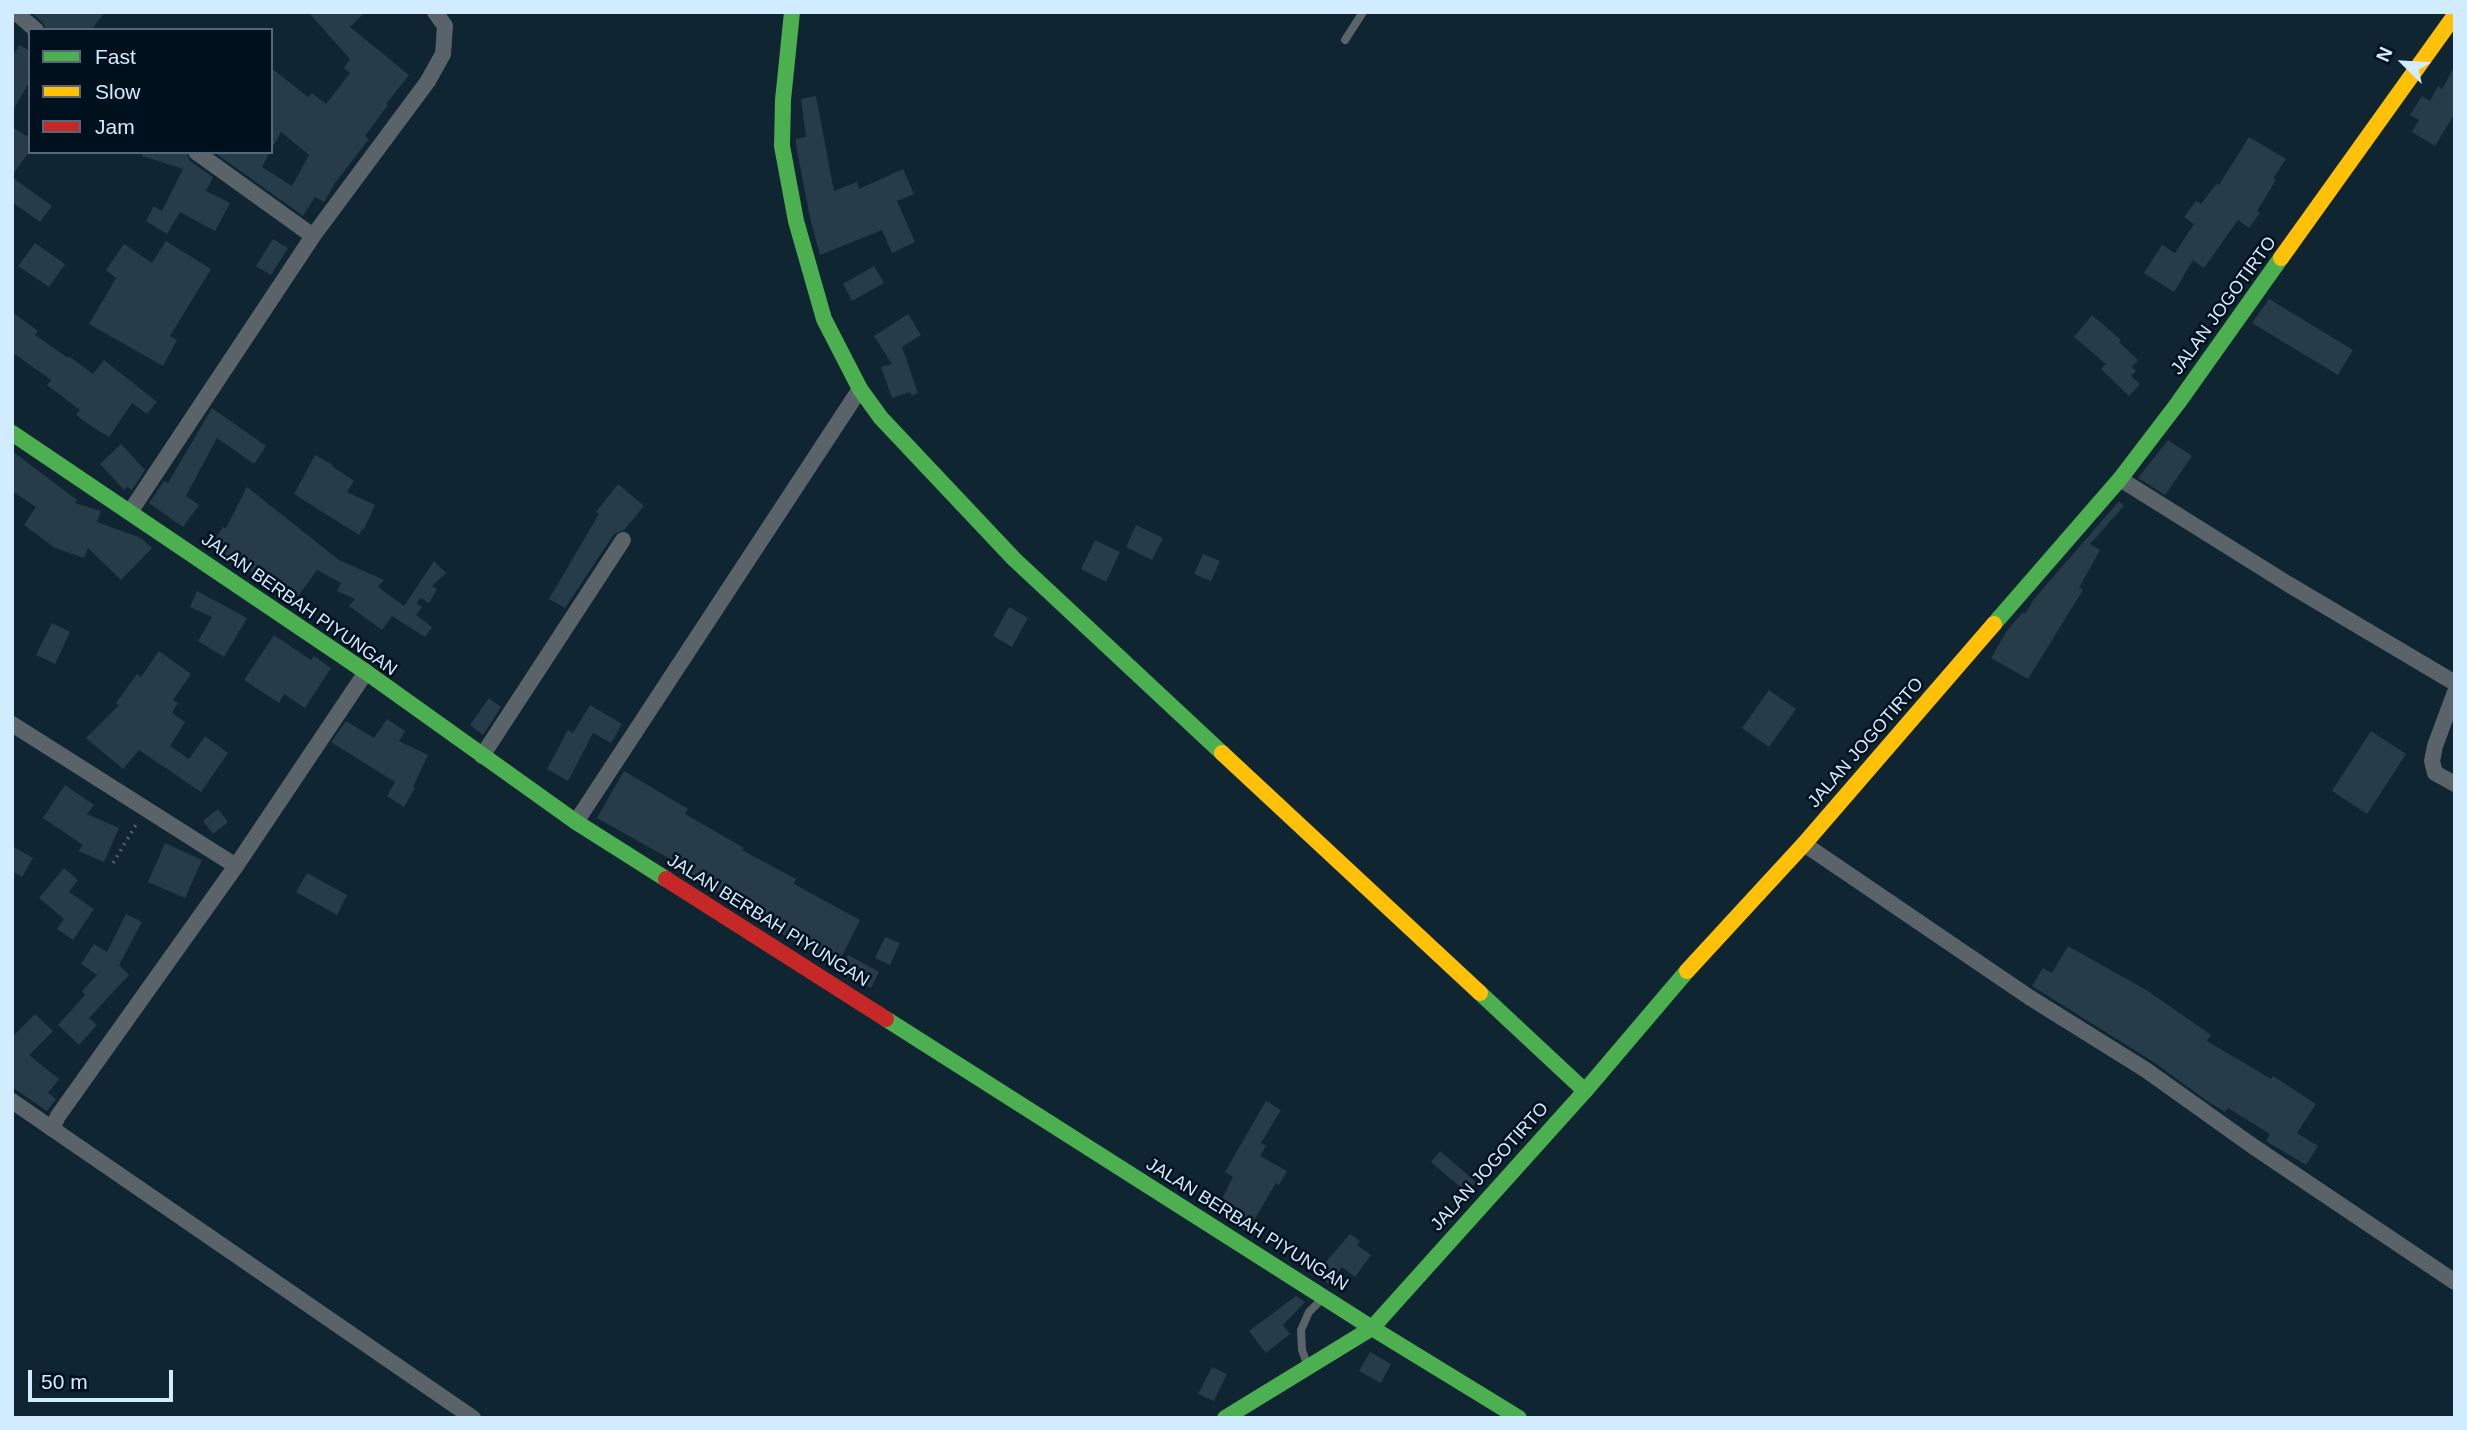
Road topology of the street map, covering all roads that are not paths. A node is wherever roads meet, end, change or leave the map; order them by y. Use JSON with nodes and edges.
{"nodes":[{"id":1,"x":15,"y":12,"type":"edge"},
{"id":2,"x":435,"y":12,"type":"edge"},
{"id":3,"x":792,"y":12,"type":"edge"},
{"id":4,"x":1363,"y":12,"type":"edge"},
{"id":5,"x":2455,"y":15,"type":"edge"},
{"id":6,"x":34,"y":28,"type":"edge"},
{"id":7,"x":1345,"y":40,"type":"dead end"},
{"id":8,"x":200,"y":154,"type":"edge"},
{"id":9,"x":313,"y":236,"type":"junction"},
{"id":10,"x":860,"y":389,"type":"junction"},
{"id":11,"x":12,"y":433,"type":"edge"},
{"id":12,"x":2120,"y":479,"type":"junction"},
{"id":13,"x":130,"y":513,"type":"junction"},
{"id":14,"x":623,"y":540,"type":"dead end"},
{"id":15,"x":366,"y":672,"type":"junction"},
{"id":16,"x":2455,"y":683,"type":"edge"},
{"id":17,"x":2455,"y":692,"type":"edge"},
{"id":18,"x":12,"y":724,"type":"edge"},
{"id":19,"x":482,"y":756,"type":"junction"},
{"id":20,"x":2455,"y":785,"type":"edge"},
{"id":21,"x":576,"y":822,"type":"junction"},
{"id":22,"x":1804,"y":844,"type":"junction"},
{"id":23,"x":236,"y":866,"type":"junction"},
{"id":24,"x":1585,"y":1091,"type":"junction"},
{"id":25,"x":12,"y":1101,"type":"edge"},
{"id":26,"x":52,"y":1129,"type":"junction"},
{"id":27,"x":2455,"y":1282,"type":"edge"},
{"id":28,"x":1324,"y":1297,"type":"junction"},
{"id":29,"x":1372,"y":1328,"type":"junction"},
{"id":30,"x":1308,"y":1367,"type":"junction"},
{"id":31,"x":473,"y":1418,"type":"edge"},
{"id":32,"x":1225,"y":1418,"type":"edge"},
{"id":33,"x":1519,"y":1418,"type":"edge"}],
"edges":[{"from":1,"to":6,"type":"street"},
{"from":2,"to":9,"type":"street"},
{"from":3,"to":10,"type":"street"},
{"from":4,"to":7,"type":"lane"},
{"from":5,"to":12,"type":"street","name":"JALAN JOGOTIRTO"},
{"from":8,"to":9,"type":"street"},
{"from":9,"to":13,"type":"street"},
{"from":10,"to":21,"type":"street"},
{"from":10,"to":24,"type":"street"},
{"from":11,"to":13,"type":"street","name":"JALAN BERBAH PIYUNGAN"},
{"from":12,"to":16,"type":"street"},
{"from":12,"to":22,"type":"street","name":"JALAN JOGOTIRTO"},
{"from":13,"to":15,"type":"street","name":"JALAN BERBAH PIYUNGAN"},
{"from":14,"to":19,"type":"street"},
{"from":15,"to":19,"type":"street","name":"JALAN BERBAH PIYUNGAN"},
{"from":15,"to":23,"type":"street"},
{"from":17,"to":20,"type":"street"},
{"from":18,"to":23,"type":"street"},
{"from":19,"to":21,"type":"street","name":"JALAN BERBAH PIYUNGAN"},
{"from":21,"to":28,"type":"street","name":"JALAN BERBAH PIYUNGAN"},
{"from":22,"to":24,"type":"street","name":"JALAN JOGOTIRTO"},
{"from":22,"to":27,"type":"street"},
{"from":23,"to":26,"type":"street"},
{"from":24,"to":29,"type":"street","name":"JALAN JOGOTIRTO"},
{"from":25,"to":26,"type":"street"},
{"from":26,"to":31,"type":"street"},
{"from":28,"to":29,"type":"street","name":"JALAN BERBAH PIYUNGAN"},
{"from":28,"to":30,"type":"lane"},
{"from":29,"to":30,"type":"street","name":"JALAN JOGOTIRTO"},
{"from":29,"to":33,"type":"street","name":"JALAN BERBAH PIYUNGAN"},
{"from":30,"to":32,"type":"street","name":"JALAN JOGOTIRTO"}]}
